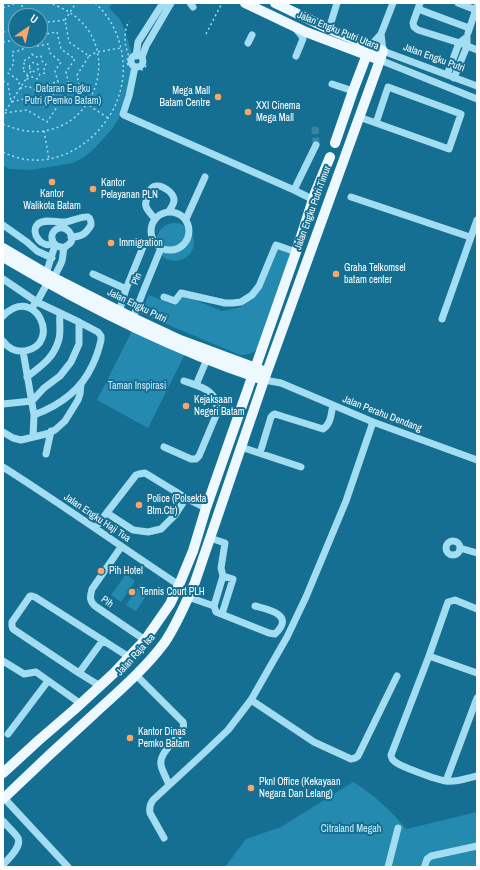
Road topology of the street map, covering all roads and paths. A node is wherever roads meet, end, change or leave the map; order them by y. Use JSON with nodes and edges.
{"nodes":[{"id":1,"x":17,"y":3,"type":"edge"},
{"id":2,"x":48,"y":3,"type":"edge"},
{"id":3,"x":76,"y":3,"type":"edge"},
{"id":4,"x":95,"y":3,"type":"edge"},
{"id":5,"x":102,"y":3,"type":"edge"},
{"id":6,"x":163,"y":3,"type":"edge"},
{"id":7,"x":172,"y":3,"type":"edge"},
{"id":8,"x":222,"y":3,"type":"edge"},
{"id":9,"x":245,"y":3,"type":"edge"},
{"id":10,"x":275,"y":3,"type":"edge"},
{"id":11,"x":336,"y":3,"type":"edge"},
{"id":12,"x":393,"y":3,"type":"edge"},
{"id":13,"x":458,"y":3,"type":"edge"},
{"id":14,"x":419,"y":6,"type":"edge"},
{"id":15,"x":99,"y":7,"type":"junction"},
{"id":16,"x":3,"y":8,"type":"edge"},
{"id":17,"x":476,"y":8,"type":"edge"},
{"id":18,"x":69,"y":12,"type":"junction"},
{"id":19,"x":65,"y":20,"type":"junction"},
{"id":20,"x":48,"y":22,"type":"edge"},
{"id":21,"x":293,"y":25,"type":"junction"},
{"id":22,"x":329,"y":28,"type":"junction"},
{"id":23,"x":469,"y":28,"type":"junction"},
{"id":24,"x":48,"y":34,"type":"edge"},
{"id":25,"x":206,"y":34,"type":"dead end"},
{"id":26,"x":380,"y":34,"type":"junction"},
{"id":27,"x":252,"y":35,"type":"dead end"},
{"id":28,"x":318,"y":36,"type":"junction"},
{"id":29,"x":467,"y":37,"type":"junction"},
{"id":30,"x":248,"y":43,"type":"dead end"},
{"id":31,"x":459,"y":43,"type":"junction"},
{"id":32,"x":48,"y":44,"type":"edge"},
{"id":33,"x":467,"y":46,"type":"junction"},
{"id":34,"x":23,"y":48,"type":"edge"},
{"id":35,"x":121,"y":48,"type":"junction"},
{"id":36,"x":368,"y":50,"type":"junction"},
{"id":37,"x":477,"y":50,"type":"edge"},
{"id":38,"x":97,"y":52,"type":"junction"},
{"id":39,"x":89,"y":56,"type":"junction"},
{"id":40,"x":139,"y":56,"type":"junction"},
{"id":41,"x":381,"y":56,"type":"junction"},
{"id":42,"x":32,"y":71,"type":"junction"},
{"id":43,"x":447,"y":75,"type":"junction"},
{"id":44,"x":27,"y":78,"type":"junction"},
{"id":45,"x":454,"y":78,"type":"junction"},
{"id":46,"x":3,"y":81,"type":"edge"},
{"id":47,"x":332,"y":84,"type":"dead end"},
{"id":48,"x":477,"y":86,"type":"edge"},
{"id":49,"x":21,"y":88,"type":"junction"},
{"id":50,"x":352,"y":91,"type":"junction"},
{"id":51,"x":82,"y":99,"type":"junction"},
{"id":52,"x":477,"y":99,"type":"edge"},
{"id":53,"x":11,"y":102,"type":"junction"},
{"id":54,"x":87,"y":104,"type":"junction"},
{"id":55,"x":3,"y":109,"type":"edge"},
{"id":56,"x":4,"y":114,"type":"edge"},
{"id":57,"x":359,"y":117,"type":"junction"},
{"id":58,"x":108,"y":118,"type":"junction"},
{"id":59,"x":376,"y":123,"type":"junction"},
{"id":60,"x":3,"y":124,"type":"edge"},
{"id":61,"x":44,"y":131,"type":"junction"},
{"id":62,"x":335,"y":143,"type":"dead end"},
{"id":63,"x":316,"y":145,"type":"tunnel mouth"},
{"id":64,"x":3,"y":152,"type":"edge"},
{"id":65,"x":330,"y":157,"type":"dead end"},
{"id":66,"x":49,"y":159,"type":"junction"},
{"id":67,"x":205,"y":177,"type":"dead end"},
{"id":68,"x":294,"y":190,"type":"junction"},
{"id":69,"x":351,"y":197,"type":"dead end"},
{"id":70,"x":314,"y":200,"type":"junction"},
{"id":71,"x":169,"y":211,"type":"junction"},
{"id":72,"x":155,"y":219,"type":"junction"},
{"id":73,"x":186,"y":220,"type":"junction"},
{"id":74,"x":477,"y":220,"type":"edge"},
{"id":75,"x":3,"y":224,"type":"edge"},
{"id":76,"x":71,"y":237,"type":"junction"},
{"id":77,"x":470,"y":237,"type":"junction"},
{"id":78,"x":52,"y":244,"type":"junction"},
{"id":79,"x":65,"y":247,"type":"junction"},
{"id":80,"x":143,"y":247,"type":"dead end"},
{"id":81,"x":3,"y":248,"type":"edge"},
{"id":82,"x":161,"y":248,"type":"junction"},
{"id":83,"x":296,"y":252,"type":"junction"},
{"id":84,"x":3,"y":257,"type":"edge"},
{"id":85,"x":52,"y":258,"type":"junction"},
{"id":86,"x":93,"y":274,"type":"dead end"},
{"id":87,"x":50,"y":278,"type":"junction"},
{"id":88,"x":3,"y":279,"type":"edge"},
{"id":89,"x":126,"y":289,"type":"junction"},
{"id":90,"x":164,"y":297,"type":"dead end"},
{"id":91,"x":37,"y":302,"type":"junction"},
{"id":92,"x":29,"y":308,"type":"junction"},
{"id":93,"x":119,"y":312,"type":"junction"},
{"id":94,"x":60,"y":313,"type":"junction"},
{"id":95,"x":3,"y":316,"type":"edge"},
{"id":96,"x":133,"y":318,"type":"junction"},
{"id":97,"x":442,"y":319,"type":"dead end"},
{"id":98,"x":79,"y":322,"type":"junction"},
{"id":99,"x":3,"y":341,"type":"edge"},
{"id":100,"x":23,"y":351,"type":"junction"},
{"id":101,"x":207,"y":359,"type":"junction"},
{"id":102,"x":254,"y":372,"type":"junction"},
{"id":103,"x":265,"y":376,"type":"junction"},
{"id":104,"x":27,"y":377,"type":"junction"},
{"id":105,"x":184,"y":381,"type":"dead end"},
{"id":106,"x":81,"y":384,"type":"junction"},
{"id":107,"x":196,"y":385,"type":"junction"},
{"id":108,"x":32,"y":401,"type":"junction"},
{"id":109,"x":3,"y":404,"type":"edge"},
{"id":110,"x":333,"y":405,"type":"junction"},
{"id":111,"x":34,"y":415,"type":"junction"},
{"id":112,"x":373,"y":422,"type":"junction"},
{"id":113,"x":50,"y":431,"type":"junction"},
{"id":114,"x":3,"y":432,"type":"edge"},
{"id":115,"x":33,"y":437,"type":"junction"},
{"id":116,"x":164,"y":447,"type":"dead end"},
{"id":117,"x":241,"y":447,"type":"junction"},
{"id":118,"x":260,"y":453,"type":"junction"},
{"id":119,"x":46,"y":454,"type":"dead end"},
{"id":120,"x":477,"y":460,"type":"edge"},
{"id":121,"x":3,"y":467,"type":"edge"},
{"id":122,"x":301,"y":467,"type":"dead end"},
{"id":123,"x":186,"y":498,"type":"junction"},
{"id":124,"x":206,"y":508,"type":"junction"},
{"id":125,"x":107,"y":513,"type":"junction"},
{"id":126,"x":95,"y":528,"type":"junction"},
{"id":127,"x":210,"y":538,"type":"junction"},
{"id":128,"x":121,"y":547,"type":"junction"},
{"id":129,"x":460,"y":548,"type":"dead end"},
{"id":130,"x":477,"y":553,"type":"edge"},
{"id":131,"x":223,"y":576,"type":"junction"},
{"id":132,"x":179,"y":585,"type":"junction"},
{"id":133,"x":188,"y":597,"type":"junction"},
{"id":134,"x":214,"y":606,"type":"junction"},
{"id":135,"x":255,"y":606,"type":"dead end"},
{"id":136,"x":477,"y":609,"type":"edge"},
{"id":137,"x":222,"y":614,"type":"junction"},
{"id":138,"x":103,"y":640,"type":"junction"},
{"id":139,"x":145,"y":640,"type":"junction"},
{"id":140,"x":429,"y":656,"type":"junction"},
{"id":141,"x":129,"y":657,"type":"junction"},
{"id":142,"x":3,"y":661,"type":"edge"},
{"id":143,"x":79,"y":673,"type":"junction"},
{"id":144,"x":477,"y":673,"type":"edge"},
{"id":145,"x":136,"y":675,"type":"junction"},
{"id":146,"x":398,"y":676,"type":"dead end"},
{"id":147,"x":48,"y":681,"type":"junction"},
{"id":148,"x":100,"y":686,"type":"junction"},
{"id":149,"x":477,"y":698,"type":"edge"},
{"id":150,"x":252,"y":700,"type":"junction"},
{"id":151,"x":78,"y":706,"type":"junction"},
{"id":152,"x":86,"y":721,"type":"junction"},
{"id":153,"x":8,"y":734,"type":"dead end"},
{"id":154,"x":3,"y":773,"type":"edge"},
{"id":155,"x":477,"y":776,"type":"edge"},
{"id":156,"x":446,"y":782,"type":"junction"},
{"id":157,"x":169,"y":785,"type":"junction"},
{"id":158,"x":3,"y":799,"type":"edge"},
{"id":159,"x":3,"y":821,"type":"edge"},
{"id":160,"x":398,"y":828,"type":"dead end"},
{"id":161,"x":164,"y":838,"type":"dead end"},
{"id":162,"x":477,"y":846,"type":"edge"},
{"id":163,"x":3,"y":865,"type":"edge"},
{"id":164,"x":425,"y":865,"type":"dead end"},
{"id":165,"x":68,"y":867,"type":"edge"},
{"id":166,"x":388,"y":867,"type":"edge"}],
"edges":[{"from":1,"to":16,"type":"path"},
{"from":2,"to":18,"type":"path"},
{"from":3,"to":18,"type":"path"},
{"from":4,"to":15,"type":"path"},
{"from":5,"to":15,"type":"path"},
{"from":6,"to":40,"type":"street"},
{"from":7,"to":40,"type":"street"},
{"from":8,"to":25,"type":"path"},
{"from":9,"to":21,"type":"main road","name":"Jalan Engku Putri Utara"},
{"from":10,"to":22,"type":"main road","name":"Jalan Engku Putri Utara"},
{"from":11,"to":22,"type":"street"},
{"from":12,"to":26,"type":"street"},
{"from":13,"to":17,"type":"street"},
{"from":14,"to":23,"type":"street"},
{"from":14,"to":31,"type":"street"},
{"from":15,"to":35,"type":"path"},
{"from":17,"to":23,"type":"street"},
{"from":18,"to":19,"type":"path"},
{"from":18,"to":38,"type":"path"},
{"from":19,"to":20,"type":"path"},
{"from":19,"to":39,"type":"path"},
{"from":21,"to":28,"type":"main road","name":"Jalan Engku Putri Utara"},
{"from":21,"to":28,"type":"street"},
{"from":22,"to":36,"type":"main road","name":"Jalan Engku Putri Utara"},
{"from":23,"to":29,"type":"street"},
{"from":24,"to":53,"type":"path"},
{"from":26,"to":36,"type":"street"},
{"from":26,"to":41,"type":"street"},
{"from":27,"to":30,"type":"street"},
{"from":28,"to":36,"type":"main road","name":"Jalan Engku Putri Utara"},
{"from":29,"to":31,"type":"street"},
{"from":29,"to":33,"type":"street"},
{"from":31,"to":33,"type":"street"},
{"from":31,"to":43,"type":"street"},
{"from":32,"to":49,"type":"path"},
{"from":33,"to":37,"type":"street"},
{"from":33,"to":45,"type":"street"},
{"from":34,"to":49,"type":"path"},
{"from":35,"to":38,"type":"path"},
{"from":35,"to":58,"type":"path"},
{"from":36,"to":41,"type":"main road","name":"Jalan Engku Putri Utara"},
{"from":36,"to":50,"type":"main road"},
{"from":38,"to":39,"type":"path"},
{"from":38,"to":54,"type":"path"},
{"from":39,"to":51,"type":"path"},
{"from":40,"to":68,"type":"street"},
{"from":41,"to":43,"type":"street","name":"Jalan Engku Putri"},
{"from":41,"to":52,"type":"street"},
{"from":41,"to":57,"type":"main road","name":"Jalan Engku Putri Timur"},
{"from":42,"to":42,"type":"path"},
{"from":42,"to":44,"type":"path"},
{"from":43,"to":45,"type":"street","name":"Jalan Engku Putri"},
{"from":44,"to":44,"type":"path"},
{"from":44,"to":49,"type":"path"},
{"from":45,"to":48,"type":"street","name":"Jalan Engku Putri"},
{"from":46,"to":53,"type":"path"},
{"from":47,"to":50,"type":"street"},
{"from":49,"to":53,"type":"path"},
{"from":50,"to":62,"type":"main road"},
{"from":51,"to":54,"type":"path"},
{"from":51,"to":56,"type":"path"},
{"from":53,"to":56,"type":"path"},
{"from":54,"to":58,"type":"path"},
{"from":54,"to":61,"type":"path"},
{"from":55,"to":56,"type":"path"},
{"from":57,"to":59,"type":"street"},
{"from":57,"to":103,"type":"main road","name":"Jalan Engku Putri Timur"},
{"from":58,"to":66,"type":"path"},
{"from":59,"to":59,"type":"street"},
{"from":60,"to":61,"type":"path"},
{"from":61,"to":66,"type":"path"},
{"from":63,"to":68,"type":"street"},
{"from":64,"to":66,"type":"path"},
{"from":65,"to":70,"type":"main road","name":"Jalan Engku Putri Timur"},
{"from":67,"to":73,"type":"street"},
{"from":68,"to":70,"type":"street"},
{"from":69,"to":77,"type":"street"},
{"from":70,"to":83,"type":"main road","name":"Jalan Engku Putri Timur"},
{"from":71,"to":72,"type":"street"},
{"from":71,"to":72,"type":"street"},
{"from":71,"to":73,"type":"street"},
{"from":72,"to":82,"type":"street"},
{"from":73,"to":82,"type":"street"},
{"from":74,"to":77,"type":"street"},
{"from":75,"to":85,"type":"street"},
{"from":76,"to":78,"type":"street"},
{"from":76,"to":78,"type":"street"},
{"from":76,"to":79,"type":"street"},
{"from":77,"to":97,"type":"street"},
{"from":78,"to":79,"type":"street"},
{"from":78,"to":85,"type":"street"},
{"from":79,"to":87,"type":"street"},
{"from":80,"to":89,"type":"street"},
{"from":81,"to":87,"type":"main road","name":"Jalan Engku Putri"},
{"from":82,"to":96,"type":"street","name":"Pln"},
{"from":83,"to":90,"type":"street"},
{"from":83,"to":102,"type":"main road","name":"Jalan Engku Putri Timur"},
{"from":84,"to":87,"type":"main road","name":"Jalan Engku Putri"},
{"from":85,"to":87,"type":"street"},
{"from":86,"to":89,"type":"street"},
{"from":87,"to":91,"type":"street"},
{"from":87,"to":93,"type":"main road","name":"Jalan Engku Putri"},
{"from":87,"to":101,"type":"main road","name":"Jalan Engku Putri"},
{"from":88,"to":91,"type":"street"},
{"from":89,"to":93,"type":"street"},
{"from":91,"to":92,"type":"street"},
{"from":91,"to":94,"type":"street"},
{"from":92,"to":95,"type":"street"},
{"from":92,"to":100,"type":"street"},
{"from":93,"to":96,"type":"main road","name":"Jalan Engku Putri"},
{"from":94,"to":98,"type":"street"},
{"from":94,"to":104,"type":"street"},
{"from":96,"to":102,"type":"main road","name":"Jalan Engku Putri"},
{"from":98,"to":106,"type":"street"},
{"from":98,"to":108,"type":"street"},
{"from":99,"to":100,"type":"street"},
{"from":100,"to":104,"type":"street"},
{"from":101,"to":102,"type":"main road","name":"Jalan Engku Putri"},
{"from":101,"to":107,"type":"street"},
{"from":102,"to":103,"type":"main road","name":"Jalan Engku Putri"},
{"from":102,"to":124,"type":"main road","name":"Jalan Raja Isa"},
{"from":103,"to":110,"type":"street","name":"Jalan Perahu Dendang"},
{"from":103,"to":117,"type":"main road","name":"Jalan Raja Isa"},
{"from":104,"to":108,"type":"street"},
{"from":105,"to":107,"type":"street"},
{"from":106,"to":111,"type":"street"},
{"from":106,"to":113,"type":"street"},
{"from":107,"to":116,"type":"street"},
{"from":108,"to":109,"type":"street"},
{"from":108,"to":111,"type":"street"},
{"from":110,"to":112,"type":"street","name":"Jalan Perahu Dendang"},
{"from":110,"to":118,"type":"street"},
{"from":111,"to":115,"type":"street"},
{"from":112,"to":120,"type":"street","name":"Jalan Perahu Dendang"},
{"from":112,"to":150,"type":"street"},
{"from":113,"to":115,"type":"street"},
{"from":113,"to":119,"type":"street"},
{"from":114,"to":115,"type":"street"},
{"from":117,"to":118,"type":"street"},
{"from":117,"to":127,"type":"main road","name":"Jalan Raja Isa"},
{"from":118,"to":122,"type":"street"},
{"from":121,"to":126,"type":"street","name":"Jalan Engku Haji Tua"},
{"from":123,"to":124,"type":"street"},
{"from":123,"to":125,"type":"street"},
{"from":123,"to":125,"type":"street"},
{"from":124,"to":132,"type":"main road","name":"Jalan Raja Isa"},
{"from":125,"to":126,"type":"street"},
{"from":126,"to":128,"type":"street","name":"Jalan Engku Haji Tua"},
{"from":127,"to":131,"type":"street"},
{"from":127,"to":133,"type":"main road","name":"Jalan Raja Isa"},
{"from":128,"to":132,"type":"street","name":"Jalan Engku Haji Tua"},
{"from":128,"to":139,"type":"street","name":"Pih"},
{"from":129,"to":130,"type":"street"},
{"from":131,"to":134,"type":"street"},
{"from":131,"to":137,"type":"street"},
{"from":132,"to":139,"type":"main road","name":"Jalan Raja Isa"},
{"from":133,"to":134,"type":"street"},
{"from":133,"to":145,"type":"main road","name":"Jalan Raja Isa"},
{"from":134,"to":137,"type":"street"},
{"from":135,"to":137,"type":"street"},
{"from":136,"to":140,"type":"street"},
{"from":138,"to":141,"type":"street"},
{"from":138,"to":143,"type":"street"},
{"from":138,"to":143,"type":"street"},
{"from":139,"to":141,"type":"main road","name":"Jalan Raja Isa"},
{"from":140,"to":144,"type":"street"},
{"from":140,"to":156,"type":"street"},
{"from":141,"to":148,"type":"main road","name":"Jalan Raja Isa"},
{"from":142,"to":147,"type":"street"},
{"from":143,"to":148,"type":"street"},
{"from":145,"to":152,"type":"main road","name":"Jalan Raja Isa"},
{"from":145,"to":157,"type":"street"},
{"from":146,"to":150,"type":"street"},
{"from":147,"to":151,"type":"street"},
{"from":147,"to":153,"type":"street"},
{"from":148,"to":151,"type":"main road","name":"Jalan Raja Isa"},
{"from":149,"to":156,"type":"street"},
{"from":150,"to":157,"type":"street"},
{"from":151,"to":152,"type":"main road"},
{"from":151,"to":154,"type":"main road","name":"Jalan Raja Isa"},
{"from":152,"to":158,"type":"main road","name":"Jalan Raja Isa"},
{"from":155,"to":156,"type":"street"},
{"from":157,"to":161,"type":"street"},
{"from":158,"to":165,"type":"street"},
{"from":159,"to":163,"type":"street"},
{"from":160,"to":166,"type":"street"},
{"from":162,"to":164,"type":"street"}]}
